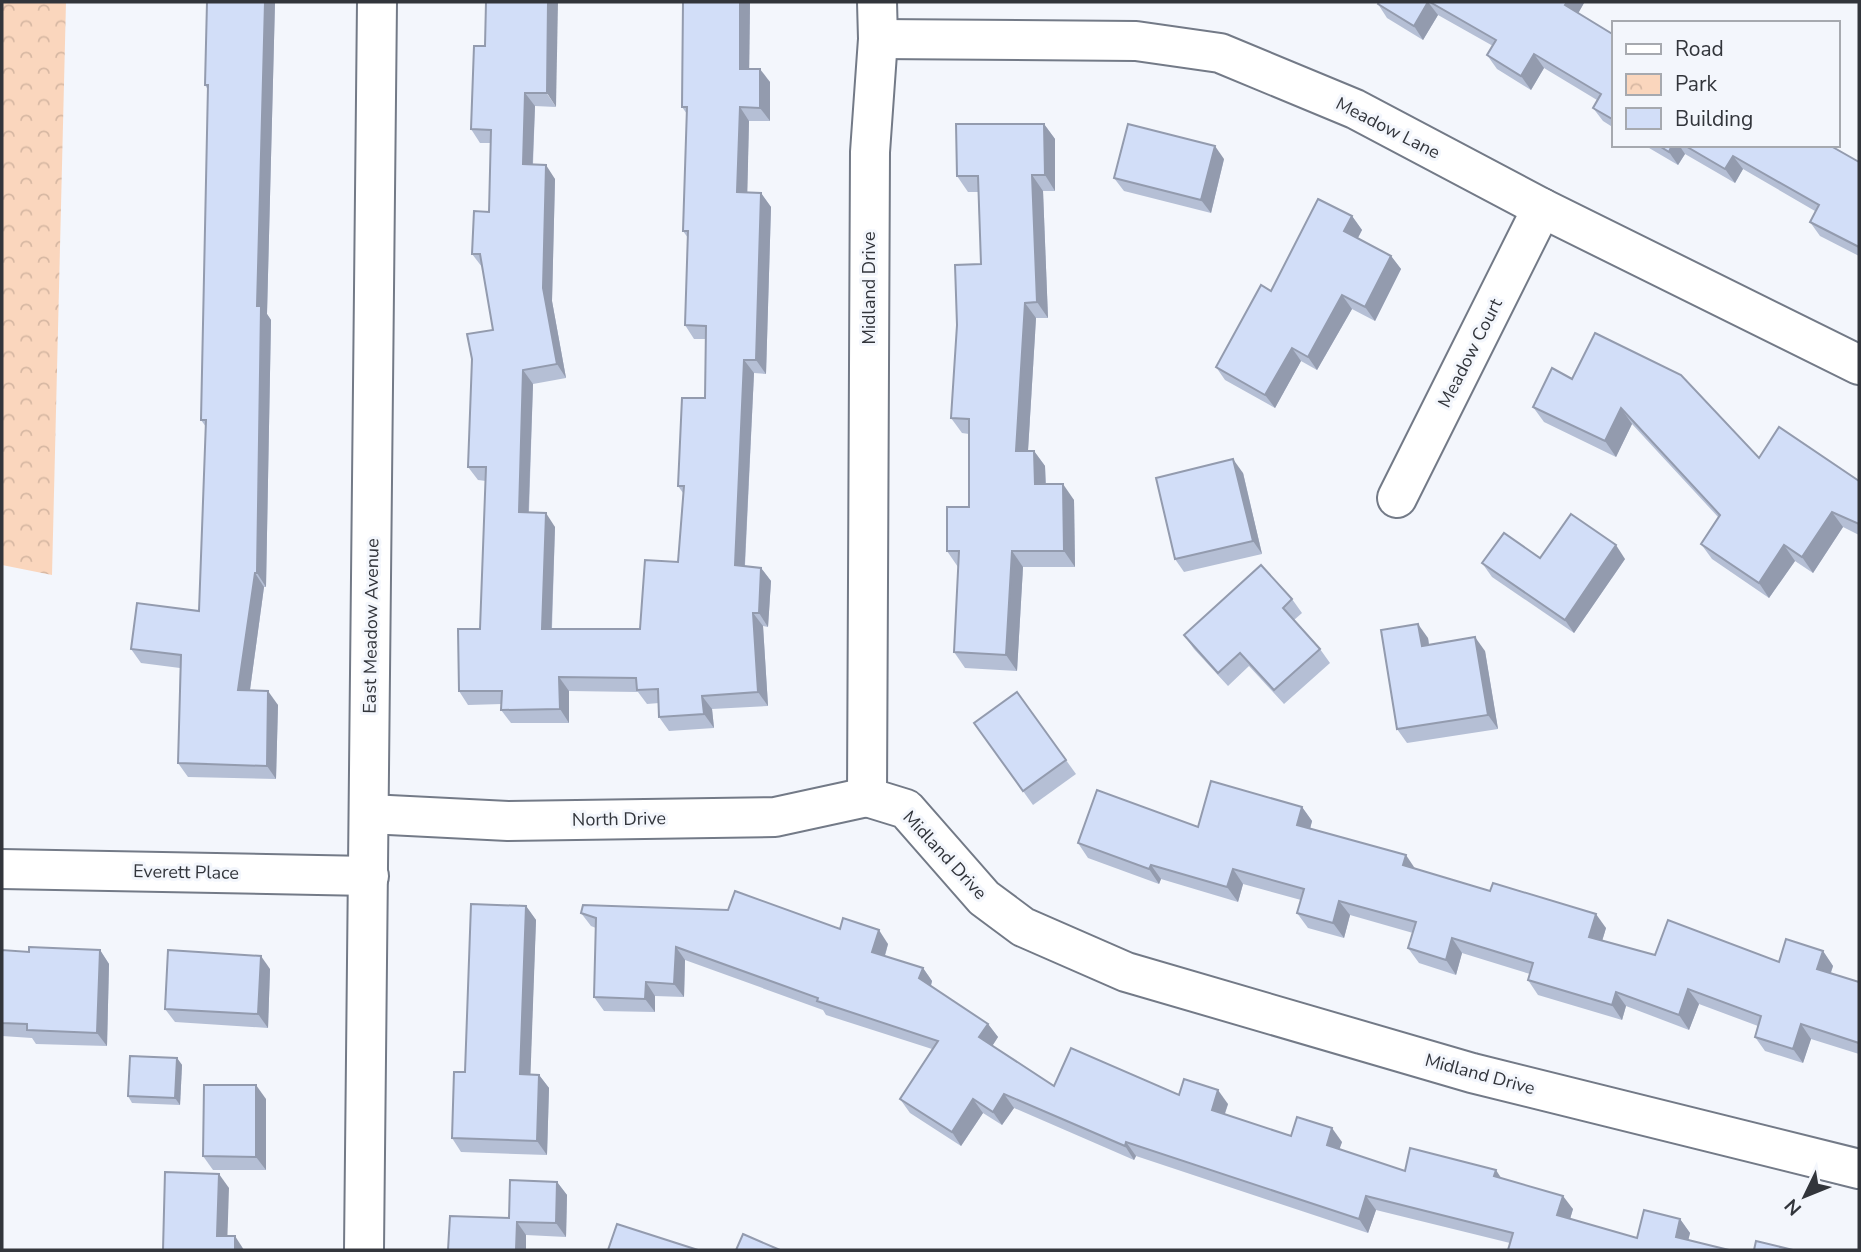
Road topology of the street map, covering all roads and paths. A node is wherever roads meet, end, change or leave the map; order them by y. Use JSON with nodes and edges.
{"nodes":[{"id":1,"x":377,"y":2,"type":"edge"},
{"id":2,"x":877,"y":20,"type":"edge"},
{"id":3,"x":1542,"y":208,"type":"junction"},
{"id":4,"x":1859,"y":365,"type":"edge"},
{"id":5,"x":1397,"y":498,"type":"dead end"},
{"id":6,"x":867,"y":797,"type":"junction"},
{"id":7,"x":369,"y":814,"type":"junction"},
{"id":8,"x":2,"y":869,"type":"edge"},
{"id":9,"x":369,"y":876,"type":"junction"},
{"id":10,"x":1859,"y":1169,"type":"edge"},
{"id":11,"x":364,"y":1250,"type":"edge"}],
"edges":[{"from":1,"to":7,"type":"street","name":"East Meadow Avenue"},
{"from":2,"to":3,"type":"street","name":"Meadow Lane"},
{"from":2,"to":6,"type":"street","name":"Midland Drive"},
{"from":3,"to":4,"type":"street","name":"Meadow Lane"},
{"from":3,"to":5,"type":"street","name":"Meadow Court"},
{"from":6,"to":7,"type":"street","name":"North Drive"},
{"from":6,"to":10,"type":"street","name":"Midland Drive"},
{"from":7,"to":9,"type":"street","name":"East Meadow Avenue"},
{"from":8,"to":9,"type":"street","name":"Everett Place"},
{"from":9,"to":11,"type":"street","name":"East Meadow Avenue"}]}
